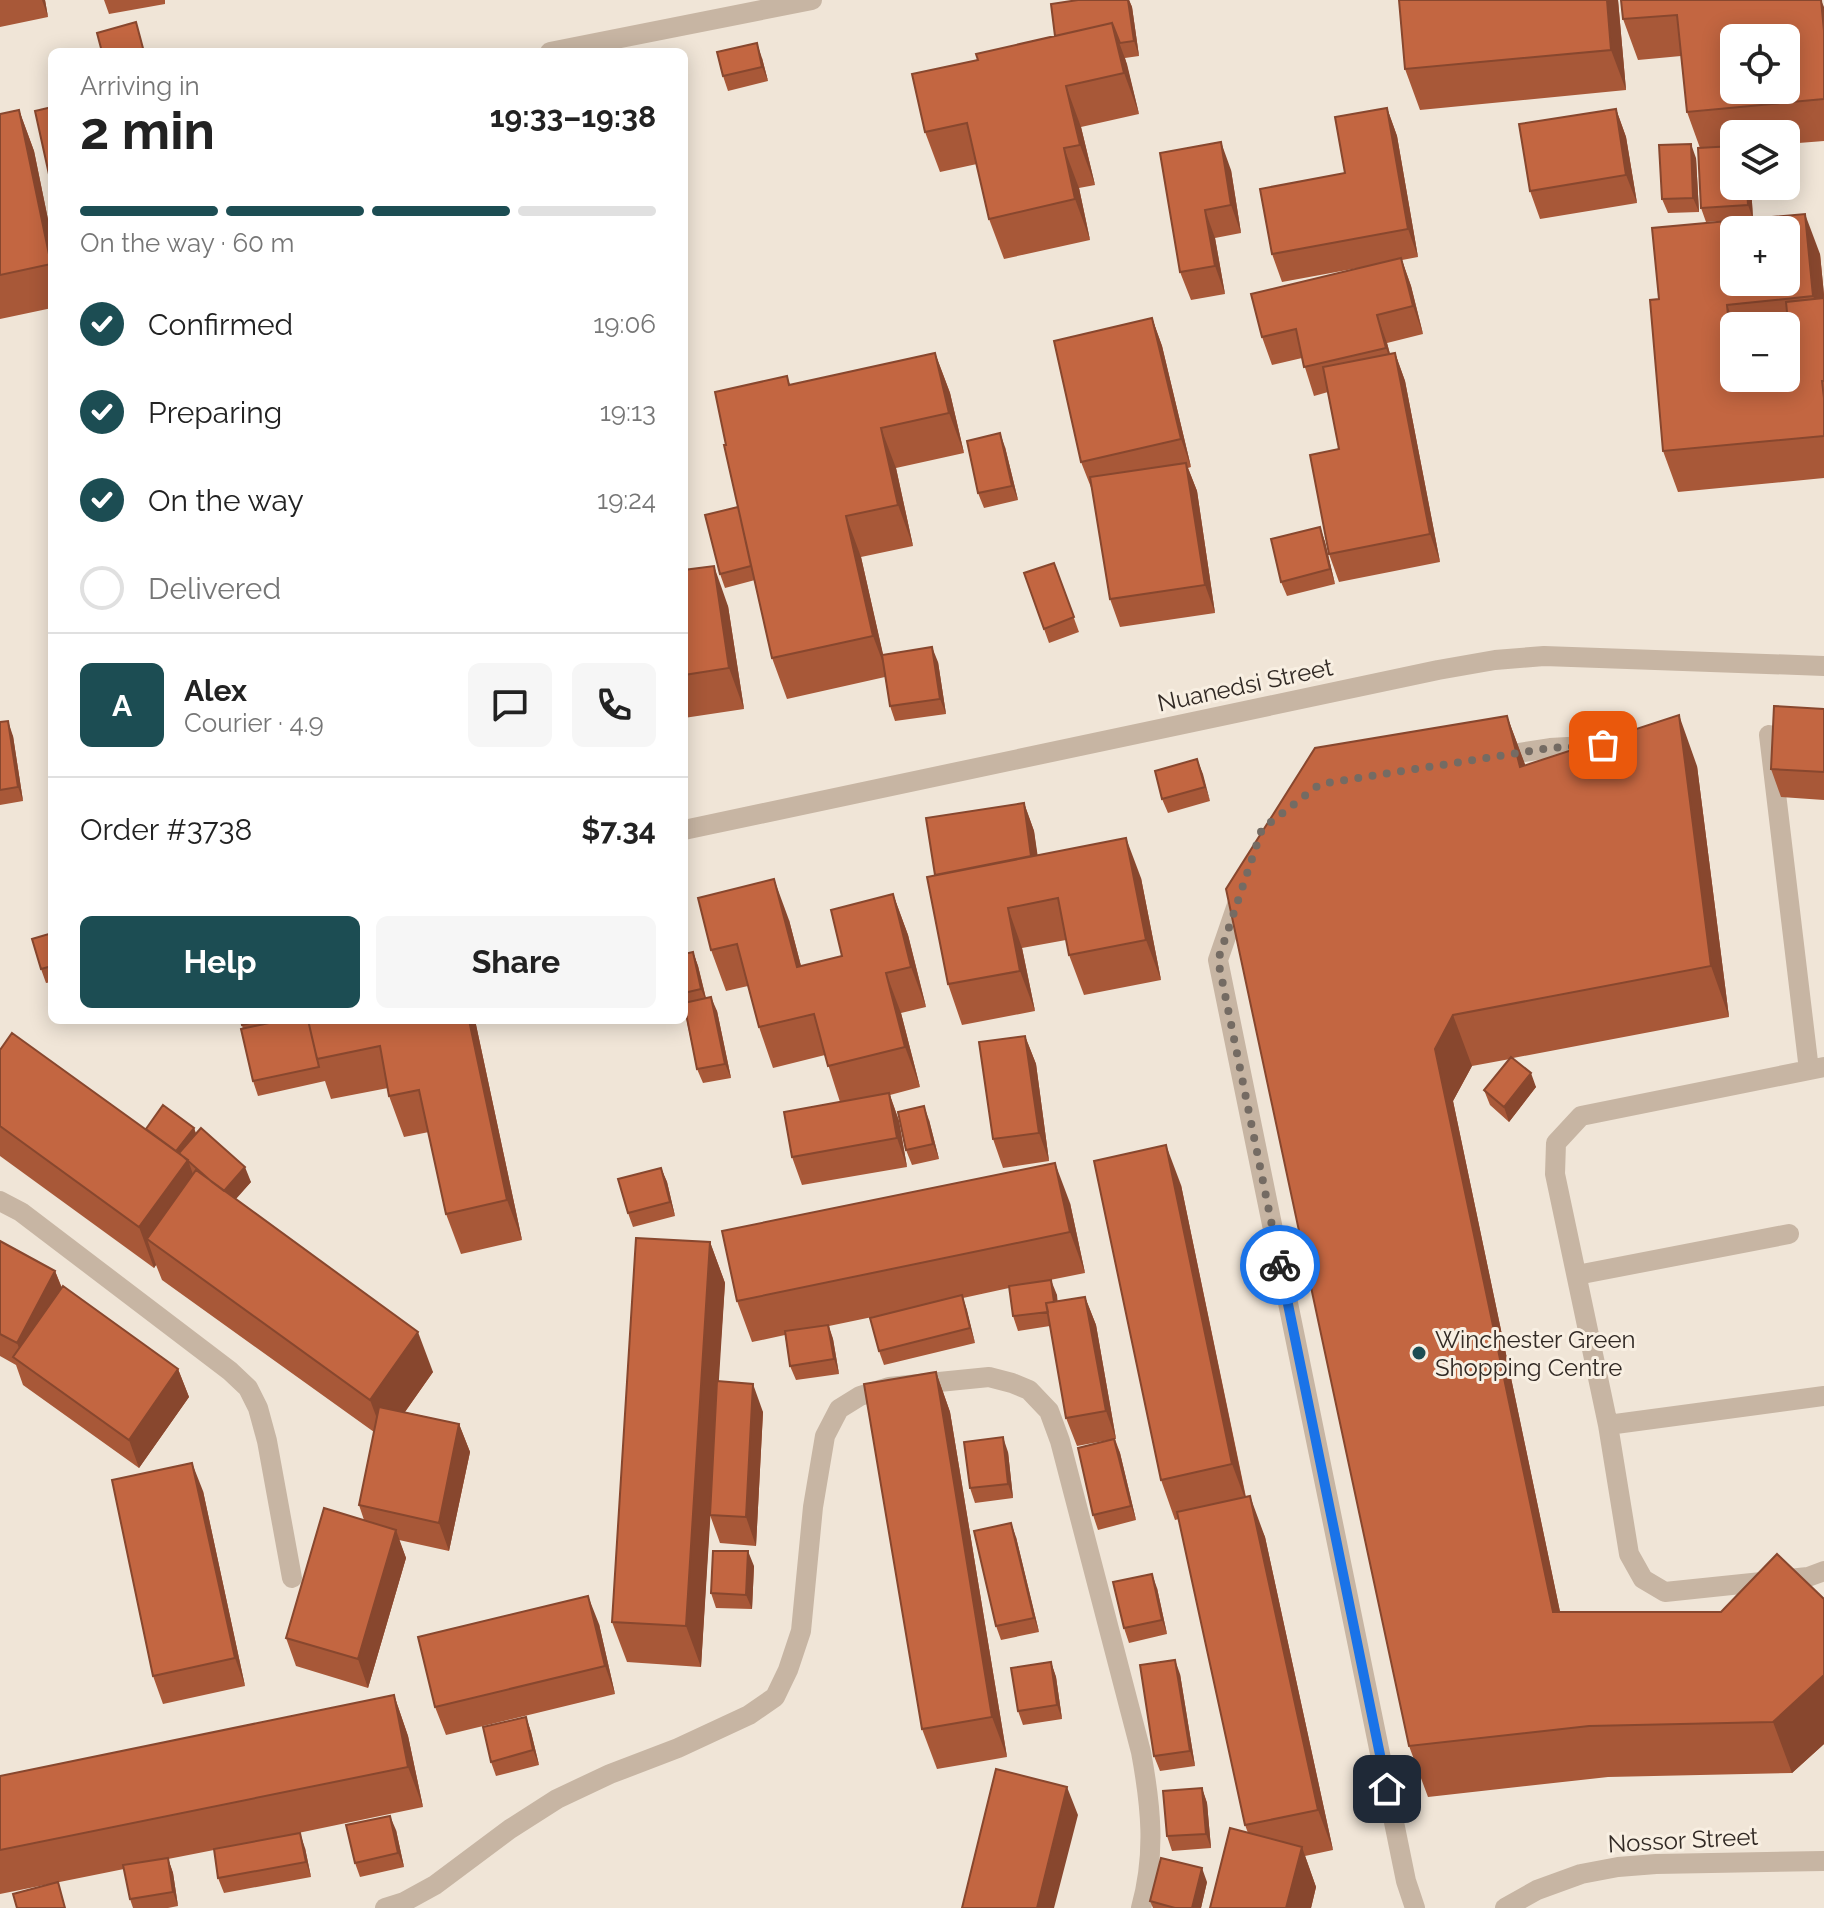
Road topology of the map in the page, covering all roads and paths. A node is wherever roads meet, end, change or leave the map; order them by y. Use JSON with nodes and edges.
{"nodes":[{"id":1,"x":812,"y":0,"type":"edge"},
{"id":2,"x":570,"y":48,"type":"edge"},
{"id":3,"x":1824,"y":666,"type":"edge"},
{"id":4,"x":1769,"y":735,"type":"edge"},
{"id":5,"x":1603,"y":745,"type":"edge"},
{"id":6,"x":1474,"y":760,"type":"edge"},
{"id":7,"x":688,"y":829,"type":"edge"},
{"id":8,"x":1245,"y":881,"type":"edge"},
{"id":9,"x":1817,"y":1068,"type":"edge"},
{"id":10,"x":0,"y":1201,"type":"edge"},
{"id":11,"x":1789,"y":1234,"type":"dead end"},
{"id":12,"x":1577,"y":1275,"type":"junction"},
{"id":13,"x":1824,"y":1396,"type":"edge"},
{"id":14,"x":1608,"y":1425,"type":"junction"},
{"id":15,"x":1824,"y":1571,"type":"edge"},
{"id":16,"x":292,"y":1578,"type":"dead end"},
{"id":17,"x":1824,"y":1861,"type":"edge"},
{"id":18,"x":385,"y":1908,"type":"edge"},
{"id":19,"x":1141,"y":1908,"type":"edge"},
{"id":20,"x":1415,"y":1908,"type":"edge"},
{"id":21,"x":1505,"y":1908,"type":"edge"}],
"edges":[{"from":1,"to":2,"type":"street"},
{"from":3,"to":7,"type":"street","name":"Nuanedsi Street"},
{"from":4,"to":9,"type":"street"},
{"from":5,"to":6,"type":"street"},
{"from":8,"to":20,"type":"street"},
{"from":9,"to":12,"type":"street"},
{"from":10,"to":16,"type":"street"},
{"from":11,"to":12,"type":"street"},
{"from":12,"to":14,"type":"street"},
{"from":13,"to":14,"type":"street"},
{"from":14,"to":15,"type":"street"},
{"from":17,"to":21,"type":"street","name":"Nossor Street"},
{"from":18,"to":19,"type":"street"}]}
